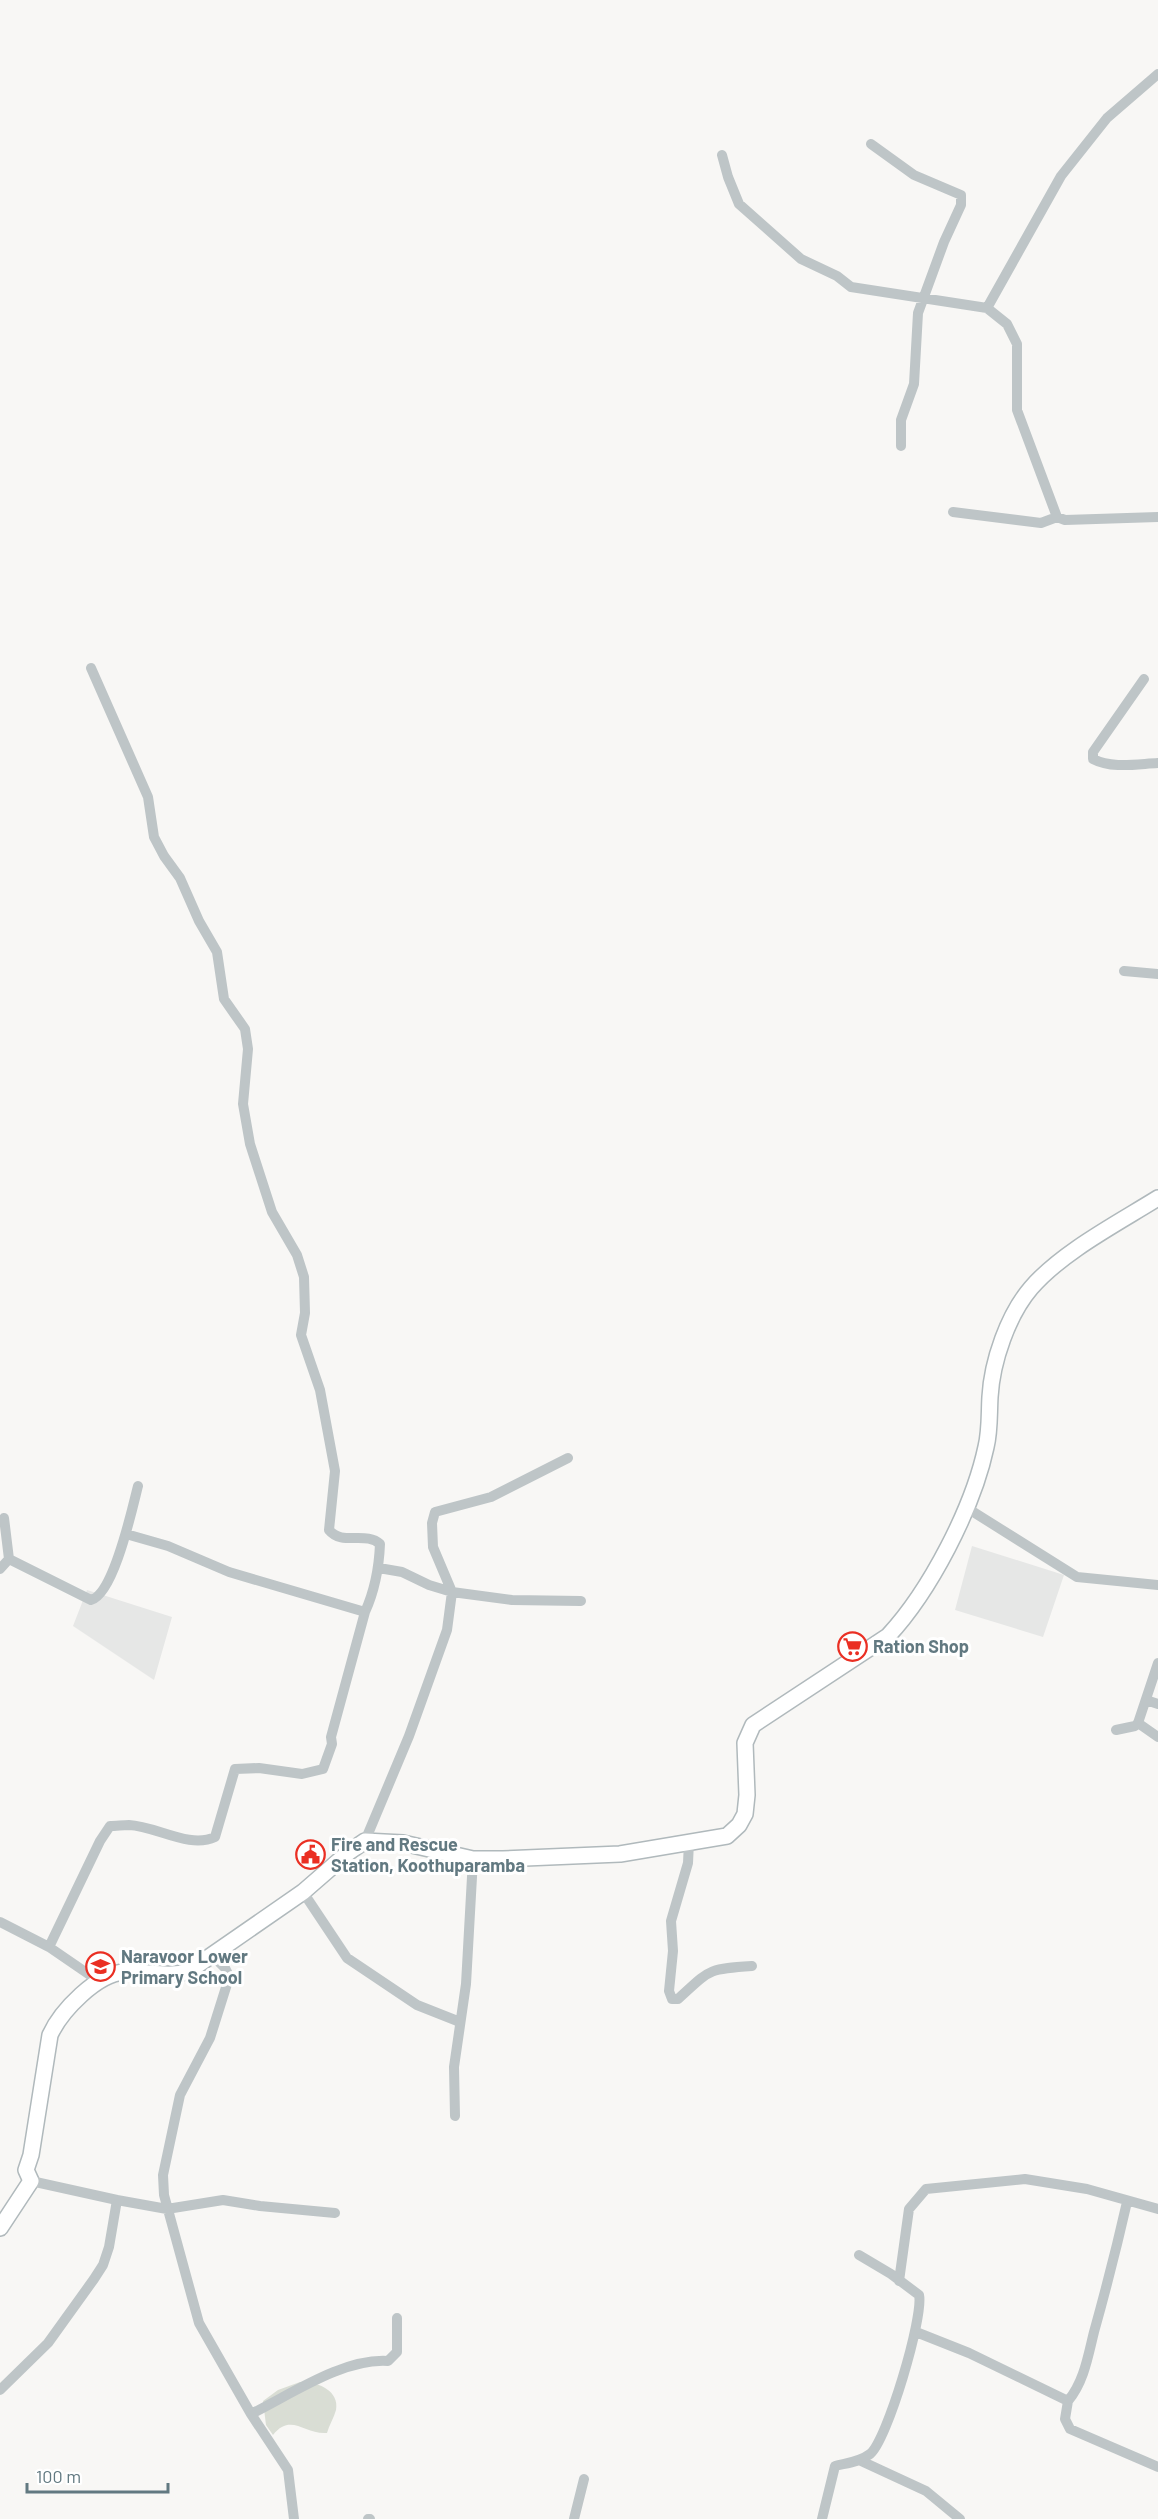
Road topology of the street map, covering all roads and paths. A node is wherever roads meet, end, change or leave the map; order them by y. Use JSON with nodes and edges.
{"nodes":[{"id":1,"x":1158,"y":74,"type":"edge"},
{"id":2,"x":872,"y":144,"type":"dead end"},
{"id":3,"x":722,"y":155,"type":"dead end"},
{"id":4,"x":922,"y":299,"type":"junction"},
{"id":5,"x":987,"y":308,"type":"junction"},
{"id":6,"x":902,"y":446,"type":"dead end"},
{"id":7,"x":953,"y":512,"type":"dead end"},
{"id":8,"x":1057,"y":518,"type":"junction"},
{"id":9,"x":1158,"y":518,"type":"edge"},
{"id":10,"x":91,"y":668,"type":"dead end"},
{"id":11,"x":1144,"y":679,"type":"dead end"},
{"id":12,"x":1158,"y":763,"type":"edge"},
{"id":13,"x":1124,"y":971,"type":"dead end"},
{"id":14,"x":1158,"y":974,"type":"edge"},
{"id":15,"x":1158,"y":1198,"type":"edge"},
{"id":16,"x":568,"y":1458,"type":"dead end"},
{"id":17,"x":138,"y":1486,"type":"dead end"},
{"id":18,"x":967,"y":1508,"type":"junction"},
{"id":19,"x":4,"y":1518,"type":"dead end"},
{"id":20,"x":126,"y":1534,"type":"junction"},
{"id":21,"x":9,"y":1559,"type":"junction"},
{"id":22,"x":379,"y":1568,"type":"junction"},
{"id":23,"x":0,"y":1569,"type":"edge"},
{"id":24,"x":1158,"y":1585,"type":"edge"},
{"id":25,"x":452,"y":1592,"type":"junction"},
{"id":26,"x":581,"y":1601,"type":"dead end"},
{"id":27,"x":365,"y":1612,"type":"junction"},
{"id":28,"x":1158,"y":1663,"type":"edge"},
{"id":29,"x":1146,"y":1700,"type":"junction"},
{"id":30,"x":1158,"y":1704,"type":"edge"},
{"id":31,"x":1138,"y":1723,"type":"junction"},
{"id":32,"x":1116,"y":1730,"type":"dead end"},
{"id":33,"x":1158,"y":1737,"type":"edge"},
{"id":34,"x":365,"y":1841,"type":"junction"},
{"id":35,"x":688,"y":1842,"type":"junction"},
{"id":36,"x":473,"y":1859,"type":"junction"},
{"id":37,"x":303,"y":1892,"type":"junction"},
{"id":38,"x":0,"y":1922,"type":"edge"},
{"id":39,"x":49,"y":1947,"type":"junction"},
{"id":40,"x":213,"y":1956,"type":"junction"},
{"id":41,"x":753,"y":1966,"type":"dead end"},
{"id":42,"x":100,"y":1982,"type":"junction"},
{"id":43,"x":460,"y":2022,"type":"junction"},
{"id":44,"x":455,"y":2116,"type":"dead end"},
{"id":45,"x":31,"y":2181,"type":"junction"},
{"id":46,"x":117,"y":2200,"type":"junction"},
{"id":47,"x":1127,"y":2202,"type":"junction"},
{"id":48,"x":167,"y":2209,"type":"junction"},
{"id":49,"x":1158,"y":2209,"type":"edge"},
{"id":50,"x":335,"y":2213,"type":"dead end"},
{"id":51,"x":0,"y":2228,"type":"edge"},
{"id":52,"x":859,"y":2255,"type":"dead end"},
{"id":53,"x":899,"y":2281,"type":"junction"},
{"id":54,"x":397,"y":2318,"type":"dead end"},
{"id":55,"x":915,"y":2332,"type":"junction"},
{"id":56,"x":0,"y":2390,"type":"edge"},
{"id":57,"x":1068,"y":2401,"type":"junction"},
{"id":58,"x":251,"y":2414,"type":"junction"},
{"id":59,"x":859,"y":2460,"type":"junction"},
{"id":60,"x":1158,"y":2467,"type":"edge"},
{"id":61,"x":584,"y":2478,"type":"dead end"},
{"id":62,"x":294,"y":2519,"type":"edge"},
{"id":63,"x":574,"y":2519,"type":"edge"},
{"id":64,"x":822,"y":2519,"type":"edge"},
{"id":65,"x":960,"y":2519,"type":"edge"}],
"edges":[{"from":1,"to":5,"type":"street"},
{"from":2,"to":4,"type":"street"},
{"from":3,"to":4,"type":"street"},
{"from":4,"to":5,"type":"street"},
{"from":4,"to":6,"type":"street"},
{"from":5,"to":8,"type":"street"},
{"from":7,"to":8,"type":"street"},
{"from":8,"to":9,"type":"street"},
{"from":10,"to":22,"type":"street"},
{"from":11,"to":12,"type":"street"},
{"from":13,"to":14,"type":"street"},
{"from":15,"to":18,"type":"main road"},
{"from":16,"to":25,"type":"street"},
{"from":17,"to":20,"type":"street"},
{"from":18,"to":24,"type":"street"},
{"from":18,"to":35,"type":"main road"},
{"from":19,"to":21,"type":"street"},
{"from":20,"to":21,"type":"street"},
{"from":20,"to":27,"type":"street"},
{"from":21,"to":23,"type":"street"},
{"from":22,"to":25,"type":"street"},
{"from":22,"to":27,"type":"street"},
{"from":25,"to":26,"type":"street"},
{"from":25,"to":34,"type":"street"},
{"from":27,"to":39,"type":"street"},
{"from":28,"to":29,"type":"street"},
{"from":29,"to":30,"type":"street"},
{"from":29,"to":31,"type":"street"},
{"from":31,"to":32,"type":"street"},
{"from":31,"to":33,"type":"street"},
{"from":34,"to":36,"type":"main road"},
{"from":34,"to":37,"type":"main road"},
{"from":35,"to":36,"type":"main road"},
{"from":35,"to":41,"type":"street"},
{"from":36,"to":43,"type":"street"},
{"from":37,"to":40,"type":"main road"},
{"from":37,"to":43,"type":"street"},
{"from":38,"to":39,"type":"street"},
{"from":39,"to":42,"type":"street"},
{"from":40,"to":42,"type":"main road"},
{"from":40,"to":48,"type":"street"},
{"from":42,"to":45,"type":"main road"},
{"from":43,"to":44,"type":"street"},
{"from":45,"to":46,"type":"street"},
{"from":45,"to":51,"type":"main road"},
{"from":46,"to":48,"type":"street"},
{"from":46,"to":56,"type":"street"},
{"from":47,"to":49,"type":"street"},
{"from":47,"to":53,"type":"street"},
{"from":47,"to":57,"type":"street"},
{"from":48,"to":50,"type":"street"},
{"from":48,"to":58,"type":"street"},
{"from":52,"to":53,"type":"street"},
{"from":53,"to":55,"type":"street"},
{"from":54,"to":58,"type":"street"},
{"from":55,"to":57,"type":"street"},
{"from":55,"to":59,"type":"street"},
{"from":57,"to":60,"type":"street"},
{"from":58,"to":62,"type":"street"},
{"from":59,"to":64,"type":"street"},
{"from":59,"to":65,"type":"street"},
{"from":61,"to":63,"type":"street"}]}
